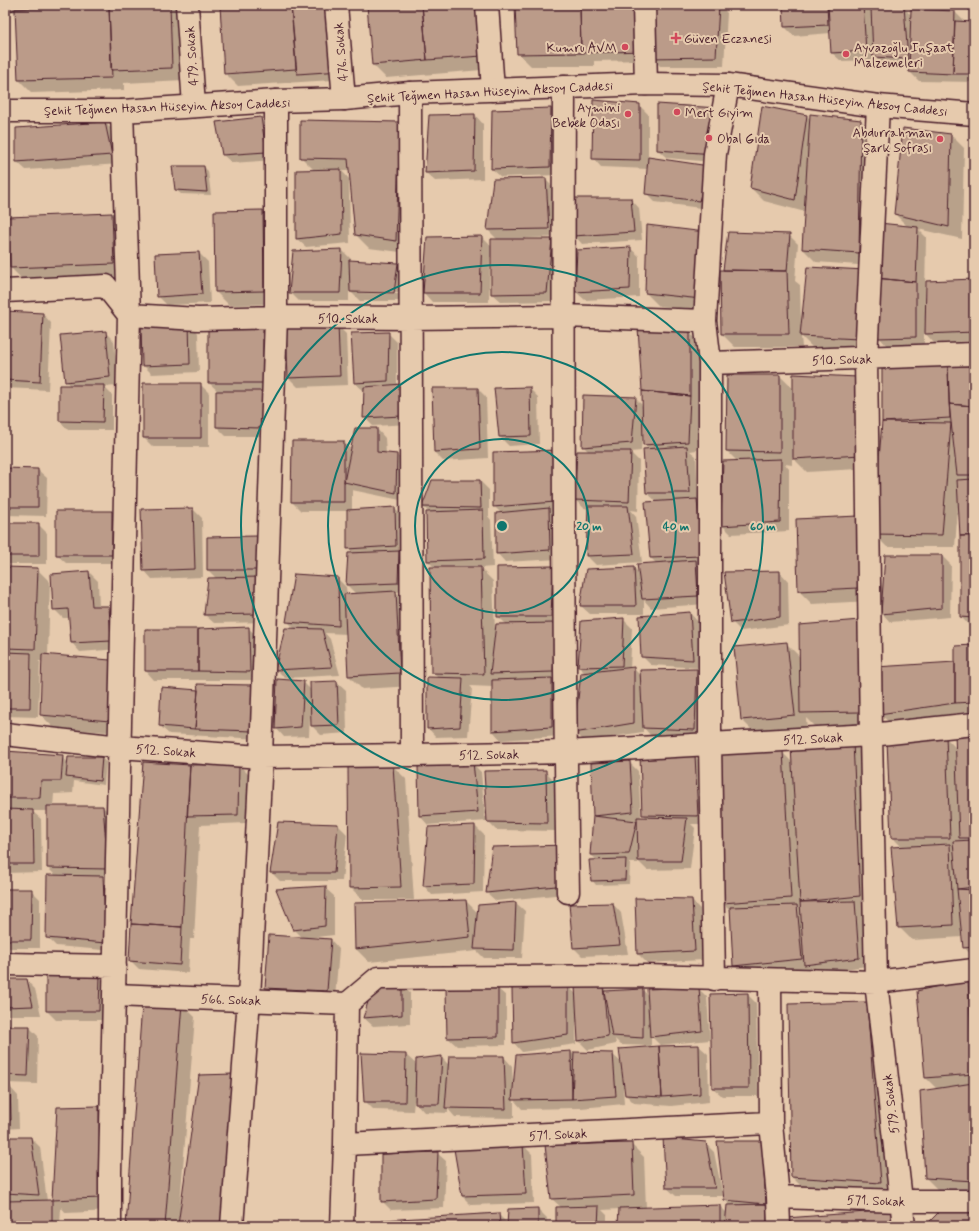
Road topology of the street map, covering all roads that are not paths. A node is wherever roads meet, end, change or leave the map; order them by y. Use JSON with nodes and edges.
{"nodes":[{"id":1,"x":187,"y":5,"type":"edge"},
{"id":2,"x":336,"y":5,"type":"edge"},
{"id":3,"x":487,"y":5,"type":"edge"},
{"id":4,"x":644,"y":5,"type":"edge"},
{"id":5,"x":646,"y":84,"type":"junction"},
{"id":6,"x":728,"y":85,"type":"junction"},
{"id":7,"x":564,"y":87,"type":"junction"},
{"id":8,"x":493,"y":90,"type":"junction"},
{"id":9,"x":410,"y":94,"type":"junction"},
{"id":10,"x":344,"y":99,"type":"junction"},
{"id":11,"x":276,"y":101,"type":"junction"},
{"id":12,"x":194,"y":106,"type":"junction"},
{"id":13,"x":878,"y":106,"type":"junction"},
{"id":14,"x":122,"y":110,"type":"junction"},
{"id":15,"x":5,"y":111,"type":"edge"},
{"id":16,"x":974,"y":114,"type":"edge"},
{"id":17,"x":5,"y":291,"type":"edge"},
{"id":18,"x":129,"y":314,"type":"junction"},
{"id":19,"x":563,"y":316,"type":"junction"},
{"id":20,"x":276,"y":318,"type":"junction"},
{"id":21,"x":410,"y":318,"type":"junction"},
{"id":22,"x":705,"y":321,"type":"junction"},
{"id":23,"x":974,"y":354,"type":"edge"},
{"id":24,"x":866,"y":358,"type":"junction"},
{"id":25,"x":710,"y":363,"type":"junction"},
{"id":26,"x":974,"y":724,"type":"edge"},
{"id":27,"x":5,"y":734,"type":"edge"},
{"id":28,"x":871,"y":735,"type":"junction"},
{"id":29,"x":710,"y":744,"type":"junction"},
{"id":30,"x":120,"y":747,"type":"junction"},
{"id":31,"x":566,"y":752,"type":"junction"},
{"id":32,"x":412,"y":755,"type":"junction"},
{"id":33,"x":261,"y":756,"type":"junction"},
{"id":34,"x":568,"y":892,"type":"dead end"},
{"id":35,"x":5,"y":964,"type":"edge"},
{"id":36,"x":115,"y":966,"type":"junction"},
{"id":37,"x":974,"y":970,"type":"edge"},
{"id":38,"x":714,"y":979,"type":"junction"},
{"id":39,"x":770,"y":980,"type":"junction"},
{"id":40,"x":876,"y":982,"type":"junction"},
{"id":41,"x":114,"y":995,"type":"junction"},
{"id":42,"x":249,"y":999,"type":"junction"},
{"id":43,"x":348,"y":1004,"type":"junction"},
{"id":44,"x":771,"y":1123,"type":"junction"},
{"id":45,"x":345,"y":1144,"type":"junction"},
{"id":46,"x":778,"y":1197,"type":"junction"},
{"id":47,"x":901,"y":1201,"type":"junction"},
{"id":48,"x":974,"y":1201,"type":"edge"},
{"id":49,"x":110,"y":1226,"type":"edge"},
{"id":50,"x":232,"y":1226,"type":"edge"},
{"id":51,"x":342,"y":1226,"type":"edge"},
{"id":52,"x":779,"y":1226,"type":"edge"},
{"id":53,"x":904,"y":1226,"type":"edge"}],
"edges":[{"from":1,"to":12,"type":"street","name":"479. Sokak"},
{"from":2,"to":10,"type":"street","name":"476. Sokak"},
{"from":3,"to":8,"type":"street"},
{"from":4,"to":5,"type":"street"},
{"from":5,"to":6,"type":"street","name":"Şehit Teğmen Hasan Hüseyin Aksoy Caddesi"},
{"from":5,"to":7,"type":"street","name":"Şehit Teğmen Hasan Hüseyin Aksoy Caddesi"},
{"from":6,"to":13,"type":"street","name":"Şehit Teğmen Hasan Hüseyin Aksoy Caddesi"},
{"from":6,"to":22,"type":"street"},
{"from":7,"to":8,"type":"street","name":"Şehit Teğmen Hasan Hüseyin Aksoy Caddesi"},
{"from":7,"to":19,"type":"street"},
{"from":8,"to":9,"type":"street","name":"Şehit Teğmen Hasan Hüseyin Aksoy Caddesi"},
{"from":9,"to":10,"type":"street","name":"Şehit Teğmen Hasan Hüseyin Aksoy Caddesi"},
{"from":9,"to":21,"type":"street"},
{"from":10,"to":11,"type":"street","name":"Şehit Teğmen Hasan Hüseyin Aksoy Caddesi"},
{"from":11,"to":12,"type":"street","name":"Şehit Teğmen Hasan Hüseyin Aksoy Caddesi"},
{"from":11,"to":20,"type":"street"},
{"from":12,"to":14,"type":"street","name":"Şehit Teğmen Hasan Hüseyin Aksoy Caddesi"},
{"from":13,"to":16,"type":"street","name":"Şehit Teğmen Hasan Hüseyin Aksoy Caddesi"},
{"from":13,"to":24,"type":"street","name":"579. Sokak"},
{"from":14,"to":15,"type":"street","name":"Şehit Teğmen Hasan Hüseyin Aksoy Caddesi"},
{"from":14,"to":18,"type":"street"},
{"from":17,"to":18,"type":"street"},
{"from":18,"to":20,"type":"street","name":"510. Sokak"},
{"from":18,"to":30,"type":"street"},
{"from":19,"to":21,"type":"street","name":"510. Sokak"},
{"from":19,"to":22,"type":"street","name":"510. Sokak"},
{"from":19,"to":31,"type":"street"},
{"from":20,"to":21,"type":"street","name":"510. Sokak"},
{"from":20,"to":33,"type":"street"},
{"from":21,"to":32,"type":"street"},
{"from":22,"to":25,"type":"street"},
{"from":23,"to":24,"type":"street","name":"510. Sokak"},
{"from":24,"to":25,"type":"street","name":"510. Sokak"},
{"from":24,"to":28,"type":"street","name":"579. Sokak"},
{"from":25,"to":29,"type":"street"},
{"from":26,"to":28,"type":"street","name":"512. Sokak"},
{"from":27,"to":30,"type":"street","name":"512. Sokak"},
{"from":28,"to":29,"type":"street","name":"512. Sokak"},
{"from":28,"to":40,"type":"street","name":"579. Sokak"},
{"from":29,"to":31,"type":"street","name":"512. Sokak"},
{"from":29,"to":38,"type":"street"},
{"from":30,"to":33,"type":"street","name":"512. Sokak"},
{"from":30,"to":36,"type":"street"},
{"from":31,"to":32,"type":"street","name":"512. Sokak"},
{"from":31,"to":34,"type":"street"},
{"from":32,"to":33,"type":"street","name":"512. Sokak"},
{"from":33,"to":42,"type":"street"},
{"from":35,"to":36,"type":"street"},
{"from":36,"to":41,"type":"street"},
{"from":37,"to":40,"type":"street"},
{"from":38,"to":39,"type":"street"},
{"from":38,"to":43,"type":"street"},
{"from":39,"to":40,"type":"street"},
{"from":39,"to":44,"type":"street"},
{"from":40,"to":47,"type":"street","name":"579. Sokak"},
{"from":41,"to":42,"type":"street","name":"566. Sokak"},
{"from":41,"to":49,"type":"street"},
{"from":42,"to":43,"type":"street","name":"566. Sokak"},
{"from":42,"to":50,"type":"street"},
{"from":43,"to":45,"type":"street"},
{"from":44,"to":45,"type":"street","name":"571. Sokak"},
{"from":44,"to":46,"type":"street"},
{"from":45,"to":51,"type":"street"},
{"from":46,"to":47,"type":"street","name":"571. Sokak"},
{"from":46,"to":52,"type":"street"},
{"from":47,"to":48,"type":"street","name":"571. Sokak"},
{"from":47,"to":53,"type":"street","name":"579. Sokak"}]}
